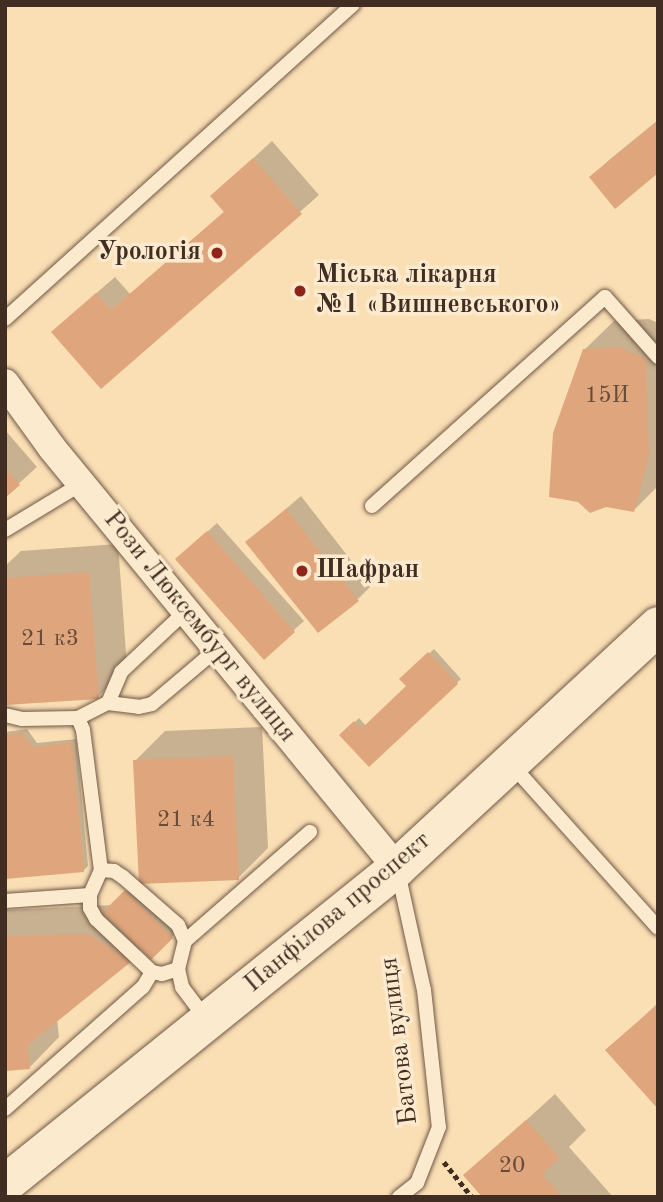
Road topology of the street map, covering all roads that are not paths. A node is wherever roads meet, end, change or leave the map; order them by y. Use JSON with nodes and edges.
{"nodes":[{"id":1,"x":353,"y":5,"type":"edge"},
{"id":2,"x":5,"y":318,"type":"edge"},
{"id":3,"x":658,"y":357,"type":"edge"},
{"id":4,"x":5,"y":383,"type":"edge"},
{"id":5,"x":81,"y":484,"type":"junction"},
{"id":6,"x":372,"y":506,"type":"dead end"},
{"id":7,"x":5,"y":530,"type":"edge"},
{"id":8,"x":186,"y":611,"type":"junction"},
{"id":9,"x":658,"y":626,"type":"edge"},
{"id":10,"x":217,"y":649,"type":"junction"},
{"id":11,"x":108,"y":703,"type":"junction"},
{"id":12,"x":5,"y":715,"type":"edge"},
{"id":13,"x":78,"y":718,"type":"junction"},
{"id":14,"x":510,"y":763,"type":"junction"},
{"id":15,"x":310,"y":832,"type":"dead end"},
{"id":16,"x":397,"y":868,"type":"junction"},
{"id":17,"x":101,"y":870,"type":"junction"},
{"id":18,"x":90,"y":895,"type":"junction"},
{"id":19,"x":5,"y":901,"type":"edge"},
{"id":20,"x":658,"y":928,"type":"edge"},
{"id":21,"x":185,"y":941,"type":"junction"},
{"id":22,"x":178,"y":968,"type":"junction"},
{"id":23,"x":152,"y":972,"type":"junction"},
{"id":24,"x":208,"y":1021,"type":"junction"},
{"id":25,"x":5,"y":1110,"type":"edge"},
{"id":26,"x":5,"y":1184,"type":"edge"},
{"id":27,"x":399,"y":1197,"type":"edge"}],
"edges":[{"from":1,"to":2,"type":"lane"},
{"from":3,"to":6,"type":"lane"},
{"from":4,"to":5,"type":"street","name":"Рози Люксембург вулиця"},
{"from":5,"to":7,"type":"lane"},
{"from":5,"to":8,"type":"street","name":"Рози Люксембург вулиця"},
{"from":8,"to":10,"type":"street","name":"Рози Люксембург вулиця"},
{"from":8,"to":11,"type":"lane"},
{"from":9,"to":14,"type":"main road","name":"Панфілова проспект"},
{"from":10,"to":11,"type":"lane"},
{"from":10,"to":16,"type":"street","name":"Рози Люксембург вулиця"},
{"from":11,"to":13,"type":"lane"},
{"from":12,"to":13,"type":"lane"},
{"from":13,"to":17,"type":"lane"},
{"from":14,"to":16,"type":"main road","name":"Панфілова проспект"},
{"from":14,"to":20,"type":"lane"},
{"from":15,"to":21,"type":"lane"},
{"from":16,"to":24,"type":"main road","name":"Панфілова проспект"},
{"from":16,"to":27,"type":"lane","name":"Батова вулиця"},
{"from":17,"to":18,"type":"lane"},
{"from":17,"to":21,"type":"lane"},
{"from":18,"to":19,"type":"lane"},
{"from":18,"to":23,"type":"lane"},
{"from":21,"to":22,"type":"lane"},
{"from":22,"to":23,"type":"lane"},
{"from":22,"to":24,"type":"lane"},
{"from":23,"to":25,"type":"lane"},
{"from":24,"to":26,"type":"main road","name":"Панфілова проспект"}]}
